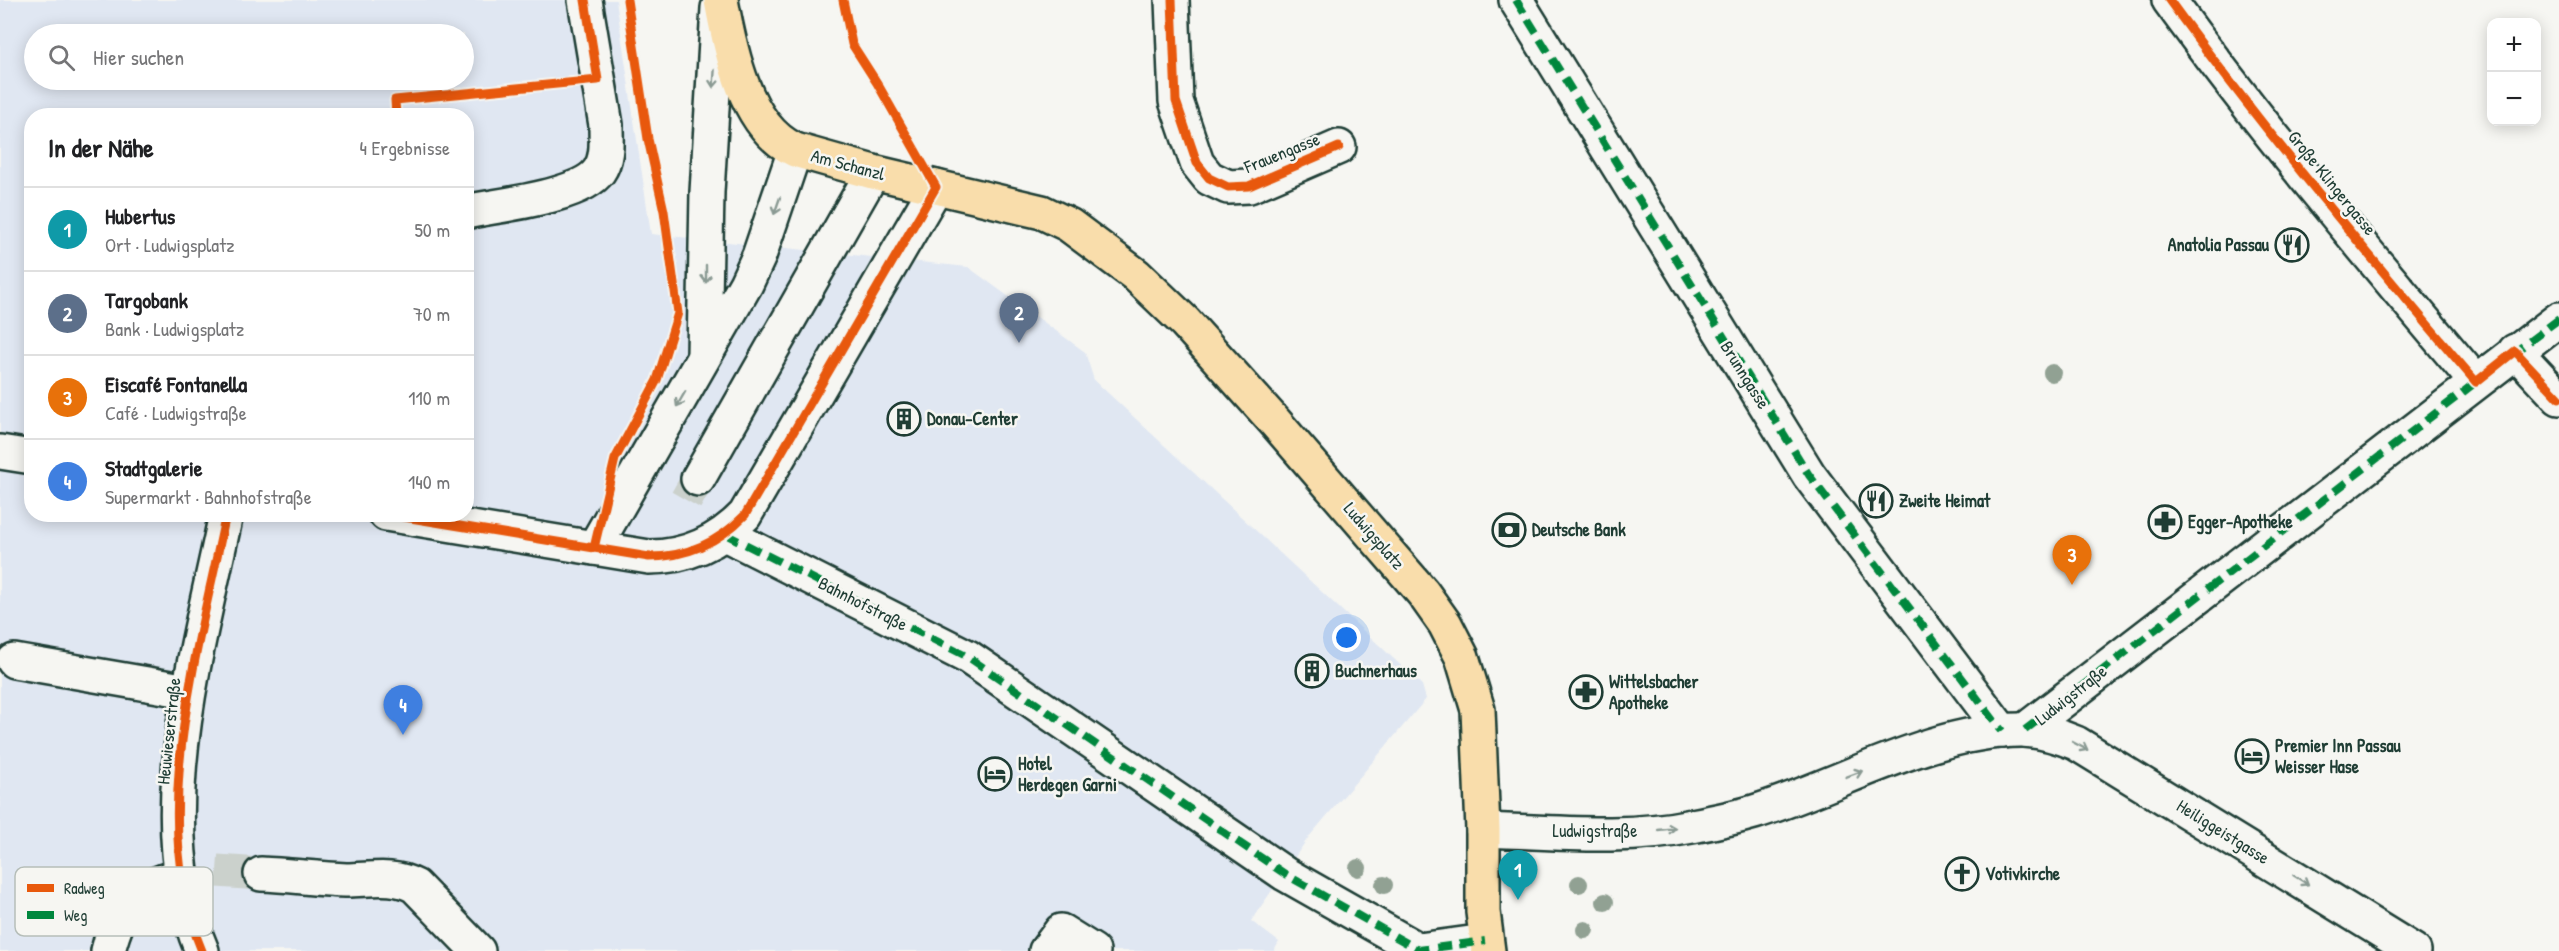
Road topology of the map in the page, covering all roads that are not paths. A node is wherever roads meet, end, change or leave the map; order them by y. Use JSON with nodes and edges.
{"nodes":[{"id":1,"x":585,"y":0,"type":"edge"},
{"id":2,"x":720,"y":0,"type":"edge"},
{"id":3,"x":1172,"y":0,"type":"edge"},
{"id":4,"x":1516,"y":0,"type":"edge"},
{"id":5,"x":2169,"y":0,"type":"edge"},
{"id":6,"x":1339,"y":147,"type":"dead end"},
{"id":7,"x":795,"y":150,"type":"junction"},
{"id":8,"x":873,"y":172,"type":"junction"},
{"id":9,"x":936,"y":187,"type":"junction"},
{"id":10,"x":474,"y":210,"type":"edge"},
{"id":11,"x":1069,"y":225,"type":"joint"},
{"id":12,"x":2559,"y":319,"type":"edge"},
{"id":13,"x":2515,"y":351,"type":"junction"},
{"id":14,"x":704,"y":359,"type":"junction"},
{"id":15,"x":2476,"y":382,"type":"junction"},
{"id":16,"x":2559,"y":398,"type":"edge"},
{"id":17,"x":0,"y":452,"type":"edge"},
{"id":18,"x":24,"y":456,"type":"edge"},
{"id":19,"x":698,"y":479,"type":"tunnel mouth"},
{"id":20,"x":224,"y":522,"type":"edge"},
{"id":21,"x":435,"y":522,"type":"edge"},
{"id":22,"x":725,"y":534,"type":"junction"},
{"id":23,"x":594,"y":548,"type":"junction"},
{"id":24,"x":14,"y":661,"type":"dead end"},
{"id":25,"x":188,"y":691,"type":"junction"},
{"id":26,"x":2014,"y":731,"type":"junction"},
{"id":27,"x":1483,"y":830,"type":"junction"},
{"id":28,"x":182,"y":867,"type":"edge"},
{"id":29,"x":261,"y":874,"type":"tunnel mouth"},
{"id":30,"x":1285,"y":874,"type":"joint"},
{"id":31,"x":113,"y":936,"type":"edge"},
{"id":32,"x":196,"y":936,"type":"edge"},
{"id":33,"x":1482,"y":948,"type":"edge"},
{"id":34,"x":108,"y":951,"type":"edge"},
{"id":35,"x":202,"y":951,"type":"edge"},
{"id":36,"x":478,"y":951,"type":"edge"},
{"id":37,"x":1046,"y":951,"type":"edge"},
{"id":38,"x":1093,"y":951,"type":"edge"},
{"id":39,"x":2414,"y":951,"type":"edge"}],
"edges":[{"from":1,"to":10,"type":"street"},
{"from":2,"to":7,"type":"main road","name":"Am Schanzl"},
{"from":2,"to":14,"type":"street","one_way":true},
{"from":3,"to":6,"type":"street","name":"Frauengasse"},
{"from":4,"to":26,"type":"street","name":"Brunngasse"},
{"from":5,"to":15,"type":"street","name":"Große Klingergasse"},
{"from":7,"to":8,"type":"main road","name":"Am Schanzl"},
{"from":7,"to":14,"type":"street","one_way":true},
{"from":8,"to":9,"type":"main road","name":"Am Schanzl"},
{"from":8,"to":19,"type":"street"},
{"from":9,"to":11,"type":"main road","name":"Am Schanzl"},
{"from":9,"to":22,"type":"street"},
{"from":11,"to":27,"type":"main road","name":"Ludwigsplatz"},
{"from":12,"to":13,"type":"street","name":"Ludwigstraße"},
{"from":13,"to":15,"type":"street","name":"Ludwigstraße"},
{"from":13,"to":16,"type":"street"},
{"from":14,"to":23,"type":"street","one_way":true},
{"from":15,"to":26,"type":"street","name":"Ludwigstraße"},
{"from":17,"to":18,"type":"street"},
{"from":20,"to":25,"type":"street","name":"Heuwieserstraße"},
{"from":21,"to":23,"type":"street"},
{"from":22,"to":23,"type":"street"},
{"from":22,"to":30,"type":"street","name":"Bahnhofstraße"},
{"from":24,"to":25,"type":"street"},
{"from":25,"to":28,"type":"street","name":"Heuwieserstraße"},
{"from":27,"to":26,"type":"street","name":"Ludwigstraße","one_way":true},
{"from":26,"to":39,"type":"street","name":"Heiliggeistgasse","one_way":true},
{"from":27,"to":33,"type":"main road","name":"Ludwigsplatz"},
{"from":29,"to":36,"type":"street"},
{"from":30,"to":33,"type":"street","name":"Ludwigsplatz"},
{"from":31,"to":34,"type":"street"},
{"from":32,"to":35,"type":"street","name":"Heuwieserstraße"},
{"from":37,"to":38,"type":"street"}]}
